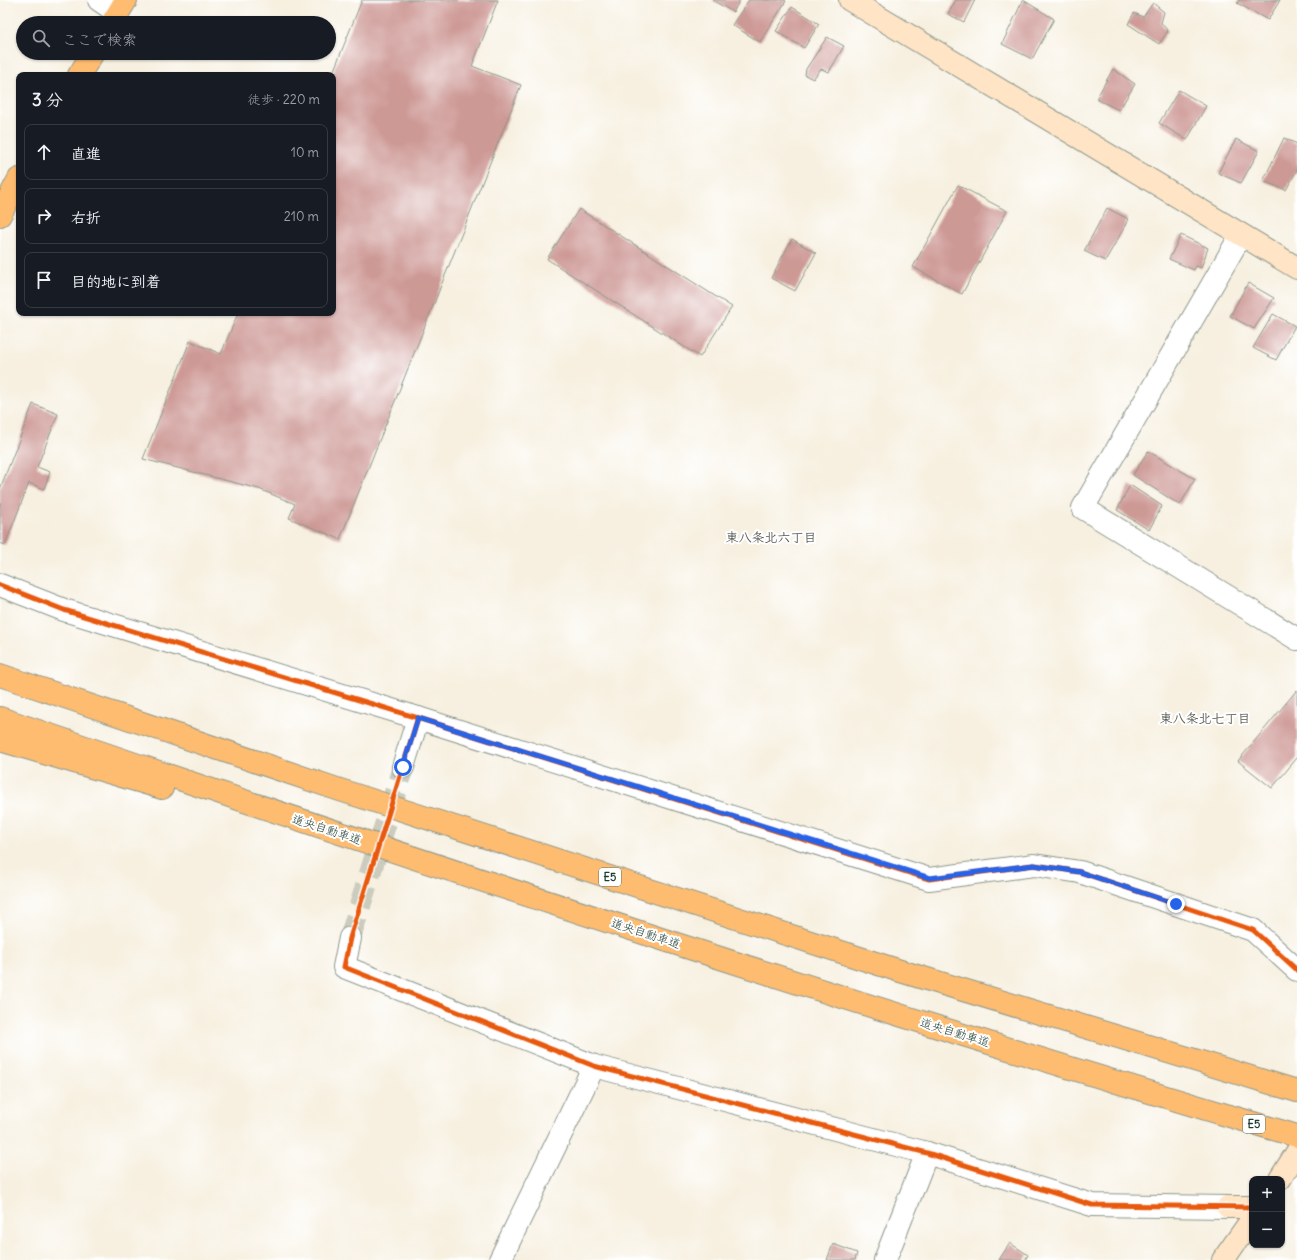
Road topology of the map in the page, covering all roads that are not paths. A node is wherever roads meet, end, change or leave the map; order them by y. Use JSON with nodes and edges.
{"nodes":[{"id":1,"x":99,"y":0,"type":"edge"},
{"id":2,"x":850,"y":0,"type":"edge"},
{"id":3,"x":119,"y":12,"type":"edge"},
{"id":4,"x":89,"y":60,"type":"edge"},
{"id":5,"x":81,"y":72,"type":"edge"},
{"id":6,"x":16,"y":185,"type":"edge"},
{"id":7,"x":0,"y":215,"type":"edge"},
{"id":8,"x":1241,"y":235,"type":"junction"},
{"id":9,"x":1297,"y":268,"type":"edge"},
{"id":10,"x":0,"y":586,"type":"edge"},
{"id":11,"x":1297,"y":639,"type":"edge"},
{"id":12,"x":0,"y":675,"type":"edge"},
{"id":13,"x":0,"y":718,"type":"edge"},
{"id":14,"x":418,"y":718,"type":"junction"},
{"id":15,"x":0,"y":740,"type":"edge"},
{"id":16,"x":403,"y":767,"type":"tunnel mouth"},
{"id":17,"x":324,"y":829,"type":"junction"},
{"id":18,"x":350,"y":938,"type":"tunnel mouth"},
{"id":19,"x":1297,"y":970,"type":"edge"},
{"id":20,"x":594,"y":1066,"type":"junction"},
{"id":21,"x":1297,"y":1091,"type":"edge"},
{"id":22,"x":1297,"y":1136,"type":"edge"},
{"id":23,"x":1297,"y":1152,"type":"edge"},
{"id":24,"x":927,"y":1153,"type":"junction"},
{"id":25,"x":1286,"y":1181,"type":"edge"},
{"id":26,"x":1249,"y":1207,"type":"edge"},
{"id":27,"x":1249,"y":1223,"type":"edge"},
{"id":28,"x":500,"y":1260,"type":"edge"},
{"id":29,"x":885,"y":1260,"type":"edge"},
{"id":30,"x":1223,"y":1260,"type":"edge"}],
"edges":[{"from":1,"to":3,"type":"street"},
{"from":2,"to":8,"type":"street"},
{"from":4,"to":5,"type":"main road"},
{"from":6,"to":7,"type":"main road"},
{"from":8,"to":9,"type":"street"},
{"from":8,"to":11,"type":"street"},
{"from":10,"to":14,"type":"street"},
{"from":12,"to":21,"type":"main road","number":"E5"},
{"from":13,"to":17,"type":"main road","name":"道央自動車道","number":"E5"},
{"from":14,"to":16,"type":"street"},
{"from":14,"to":19,"type":"street"},
{"from":15,"to":17,"type":"main road"},
{"from":17,"to":22,"type":"main road","name":"道央自動車道","number":"E5"},
{"from":18,"to":20,"type":"street"},
{"from":20,"to":24,"type":"street"},
{"from":20,"to":28,"type":"street"},
{"from":23,"to":25,"type":"street"},
{"from":24,"to":26,"type":"street"},
{"from":24,"to":29,"type":"street"},
{"from":27,"to":30,"type":"street"}]}
